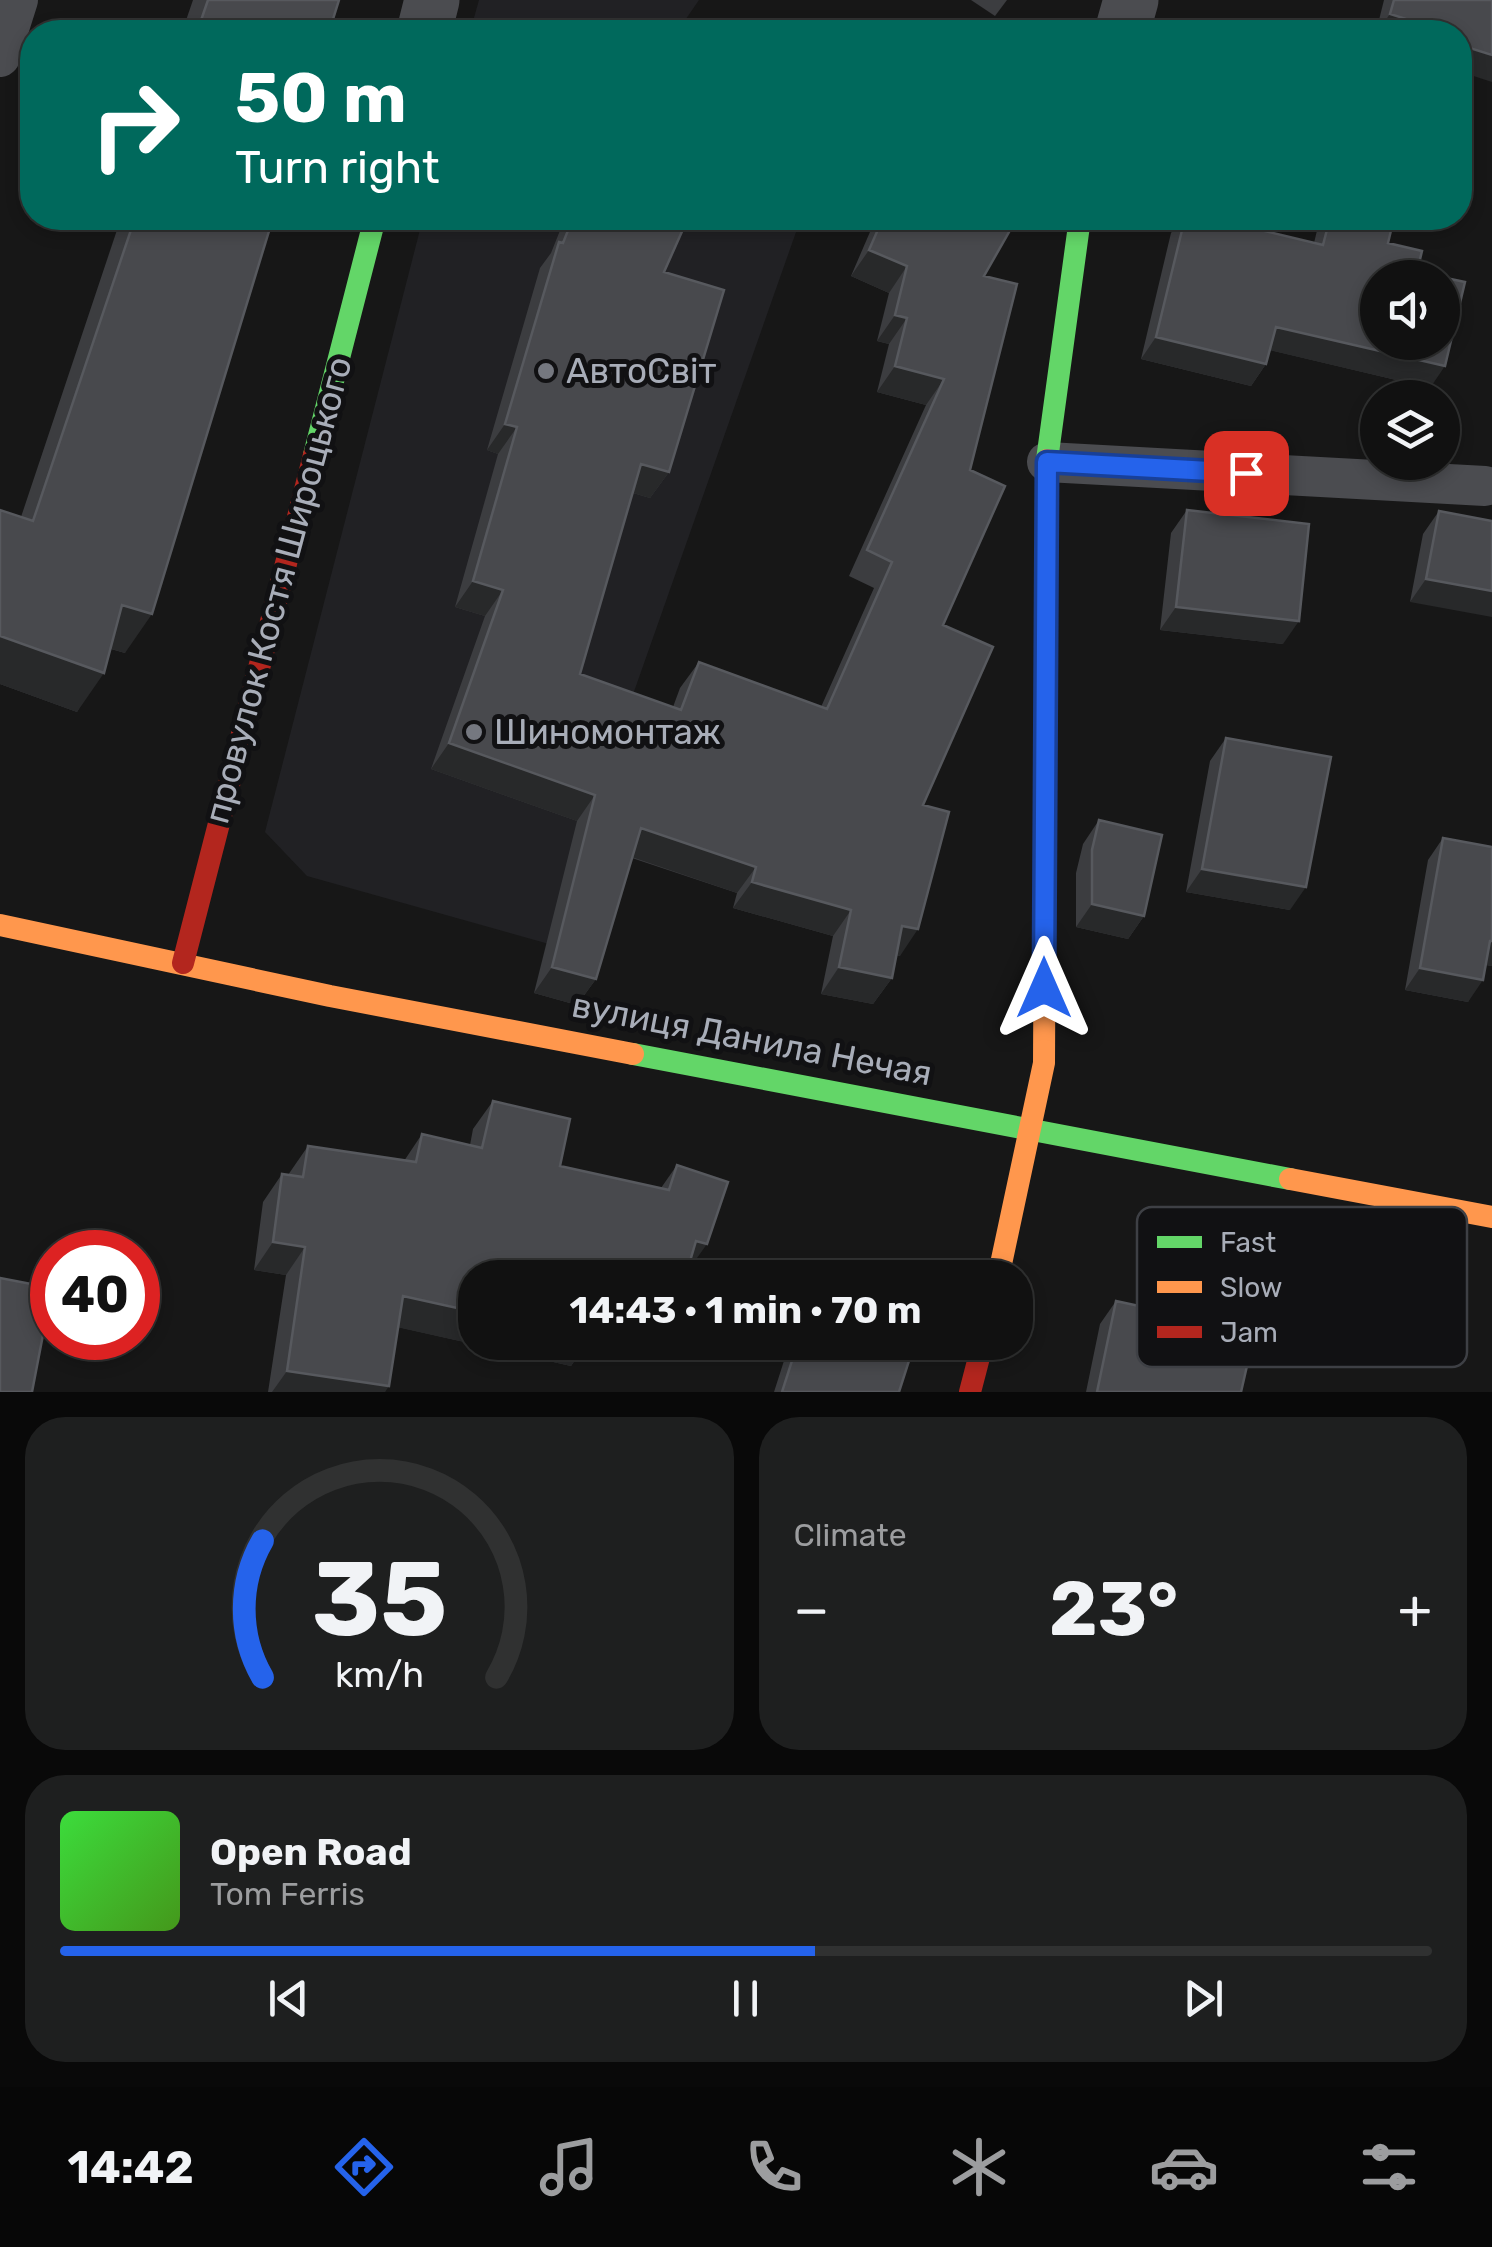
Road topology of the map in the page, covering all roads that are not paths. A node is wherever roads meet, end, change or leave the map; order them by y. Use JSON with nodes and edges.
{"nodes":[{"id":1,"x":18,"y":0,"type":"edge"},
{"id":2,"x":0,"y":57,"type":"edge"},
{"id":3,"x":372,"y":230,"type":"edge"},
{"id":4,"x":1078,"y":230,"type":"edge"},
{"id":5,"x":1047,"y":462,"type":"junction"},
{"id":6,"x":1485,"y":486,"type":"dead end"},
{"id":7,"x":0,"y":925,"type":"edge"},
{"id":8,"x":183,"y":963,"type":"junction"},
{"id":9,"x":1032,"y":1127,"type":"junction"},
{"id":10,"x":1441,"y":1207,"type":"edge"},
{"id":11,"x":1467,"y":1212,"type":"edge"},
{"id":12,"x":1492,"y":1217,"type":"edge"},
{"id":13,"x":1002,"y":1260,"type":"edge"},
{"id":14,"x":978,"y":1360,"type":"edge"},
{"id":15,"x":970,"y":1392,"type":"edge"}],
"edges":[{"from":1,"to":2,"type":"lane"},
{"from":3,"to":8,"type":"main road","name":"провулок Костя Широцького"},
{"from":4,"to":5,"type":"main road"},
{"from":5,"to":6,"type":"lane"},
{"from":5,"to":9,"type":"main road"},
{"from":7,"to":8,"type":"main road","name":"вулиця Данила Нечая"},
{"from":8,"to":9,"type":"main road","name":"вулиця Данила Нечая"},
{"from":9,"to":10,"type":"main road","name":"вулиця Данила Нечая"},
{"from":9,"to":13,"type":"main road"},
{"from":11,"to":12,"type":"main road","name":"вулиця Данила Нечая"},
{"from":14,"to":15,"type":"main road"}]}
